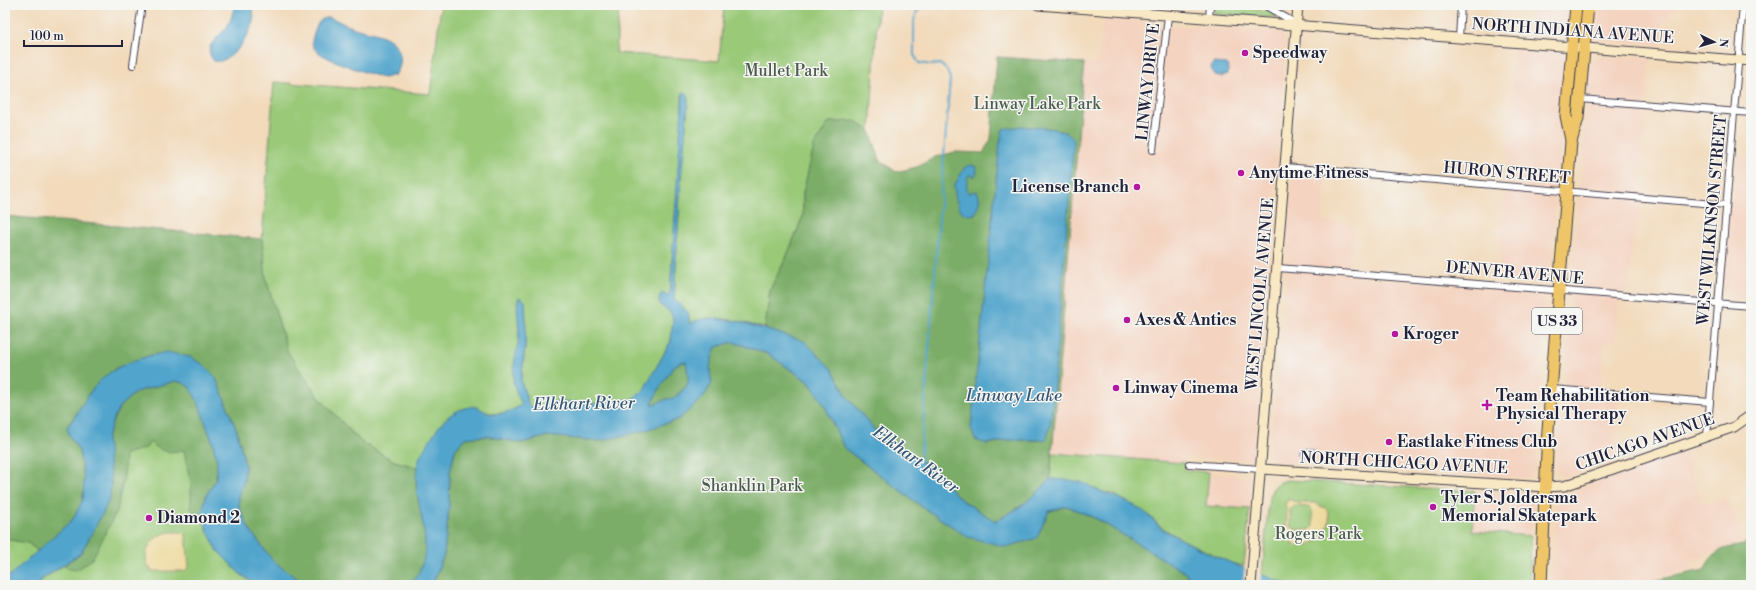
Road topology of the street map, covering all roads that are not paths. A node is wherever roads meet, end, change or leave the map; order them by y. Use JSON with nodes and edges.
{"nodes":[{"id":1,"x":142,"y":5,"type":"edge"},
{"id":2,"x":1038,"y":5,"type":"edge"},
{"id":3,"x":1210,"y":5,"type":"edge"},
{"id":4,"x":1264,"y":5,"type":"edge"},
{"id":5,"x":1298,"y":5,"type":"edge"},
{"id":6,"x":1461,"y":5,"type":"edge"},
{"id":7,"x":1576,"y":5,"type":"edge"},
{"id":8,"x":1588,"y":5,"type":"edge"},
{"id":9,"x":1743,"y":5,"type":"edge"},
{"id":10,"x":1168,"y":16,"type":"junction"},
{"id":11,"x":1209,"y":19,"type":"junction"},
{"id":12,"x":1297,"y":24,"type":"junction"},
{"id":13,"x":1459,"y":38,"type":"junction"},
{"id":14,"x":1572,"y":47,"type":"junction"},
{"id":15,"x":1584,"y":48,"type":"junction"},
{"id":16,"x":1739,"y":60,"type":"junction"},
{"id":17,"x":1751,"y":61,"type":"edge"},
{"id":18,"x":133,"y":65,"type":"dead end"},
{"id":19,"x":1580,"y":99,"type":"junction"},
{"id":20,"x":1734,"y":111,"type":"junction"},
{"id":21,"x":1751,"y":113,"type":"edge"},
{"id":22,"x":1571,"y":142,"type":"junction"},
{"id":23,"x":1153,"y":150,"type":"dead end"},
{"id":24,"x":1285,"y":167,"type":"junction"},
{"id":25,"x":1568,"y":191,"type":"junction"},
{"id":26,"x":1726,"y":205,"type":"junction"},
{"id":27,"x":1278,"y":268,"type":"junction"},
{"id":28,"x":1559,"y":290,"type":"junction"},
{"id":29,"x":1718,"y":302,"type":"junction"},
{"id":30,"x":1751,"y":306,"type":"edge"},
{"id":31,"x":1552,"y":388,"type":"junction"},
{"id":32,"x":1710,"y":402,"type":"junction"},
{"id":33,"x":1751,"y":415,"type":"edge"},
{"id":34,"x":1707,"y":437,"type":"junction"},
{"id":35,"x":1189,"y":464,"type":"dead end"},
{"id":36,"x":1261,"y":469,"type":"junction"},
{"id":37,"x":1545,"y":487,"type":"junction"},
{"id":38,"x":1251,"y":585,"type":"edge"},
{"id":39,"x":1541,"y":585,"type":"edge"}],
"edges":[{"from":1,"to":18,"type":"street"},
{"from":2,"to":10,"type":"street","name":"NORTH INDIANA AVENUE"},
{"from":3,"to":11,"type":"street"},
{"from":4,"to":12,"type":"street"},
{"from":5,"to":12,"type":"street","name":"WEST LINCOLN AVENUE"},
{"from":6,"to":13,"type":"street"},
{"from":7,"to":14,"type":"highway"},
{"from":8,"to":15,"type":"highway","number":"US 33"},
{"from":9,"to":16,"type":"street","name":"WEST WILKINSON STREET"},
{"from":10,"to":11,"type":"street","name":"NORTH INDIANA AVENUE"},
{"from":10,"to":23,"type":"street","name":"LINWAY DRIVE"},
{"from":11,"to":12,"type":"street","name":"NORTH INDIANA AVENUE"},
{"from":12,"to":13,"type":"street","name":"NORTH INDIANA AVENUE"},
{"from":12,"to":24,"type":"street","name":"WEST LINCOLN AVENUE"},
{"from":13,"to":14,"type":"street","name":"NORTH INDIANA AVENUE"},
{"from":14,"to":15,"type":"street","name":"NORTH INDIANA AVENUE"},
{"from":14,"to":22,"type":"highway"},
{"from":15,"to":16,"type":"street","name":"NORTH INDIANA AVENUE"},
{"from":15,"to":19,"type":"highway","number":"US 33"},
{"from":16,"to":17,"type":"street","name":"NORTH INDIANA AVENUE"},
{"from":16,"to":20,"type":"street","name":"WEST WILKINSON STREET"},
{"from":19,"to":20,"type":"street"},
{"from":19,"to":22,"type":"highway","number":"US 33"},
{"from":20,"to":21,"type":"street"},
{"from":20,"to":26,"type":"street","name":"WEST WILKINSON STREET"},
{"from":22,"to":25,"type":"highway","number":"US 33"},
{"from":24,"to":25,"type":"street","name":"HURON STREET"},
{"from":24,"to":27,"type":"street","name":"WEST LINCOLN AVENUE"},
{"from":25,"to":26,"type":"street","name":"HURON STREET"},
{"from":25,"to":28,"type":"highway","number":"US 33"},
{"from":26,"to":29,"type":"street","name":"WEST WILKINSON STREET"},
{"from":27,"to":28,"type":"street","name":"DENVER AVENUE"},
{"from":27,"to":36,"type":"street","name":"WEST LINCOLN AVENUE"},
{"from":28,"to":29,"type":"street","name":"DENVER AVENUE"},
{"from":28,"to":31,"type":"highway","number":"US 33"},
{"from":29,"to":30,"type":"street","name":"DENVER AVENUE"},
{"from":29,"to":32,"type":"street","name":"WEST WILKINSON STREET"},
{"from":31,"to":32,"type":"street"},
{"from":31,"to":37,"type":"highway","number":"US 33"},
{"from":32,"to":34,"type":"street","name":"WEST WILKINSON STREET"},
{"from":33,"to":34,"type":"street","name":"CHICAGO AVENUE"},
{"from":34,"to":37,"type":"street","name":"CHICAGO AVENUE"},
{"from":35,"to":36,"type":"street"},
{"from":36,"to":37,"type":"street","name":"NORTH CHICAGO AVENUE"},
{"from":36,"to":38,"type":"street","name":"WEST LINCOLN AVENUE"},
{"from":37,"to":39,"type":"highway","number":"US 33"}]}
